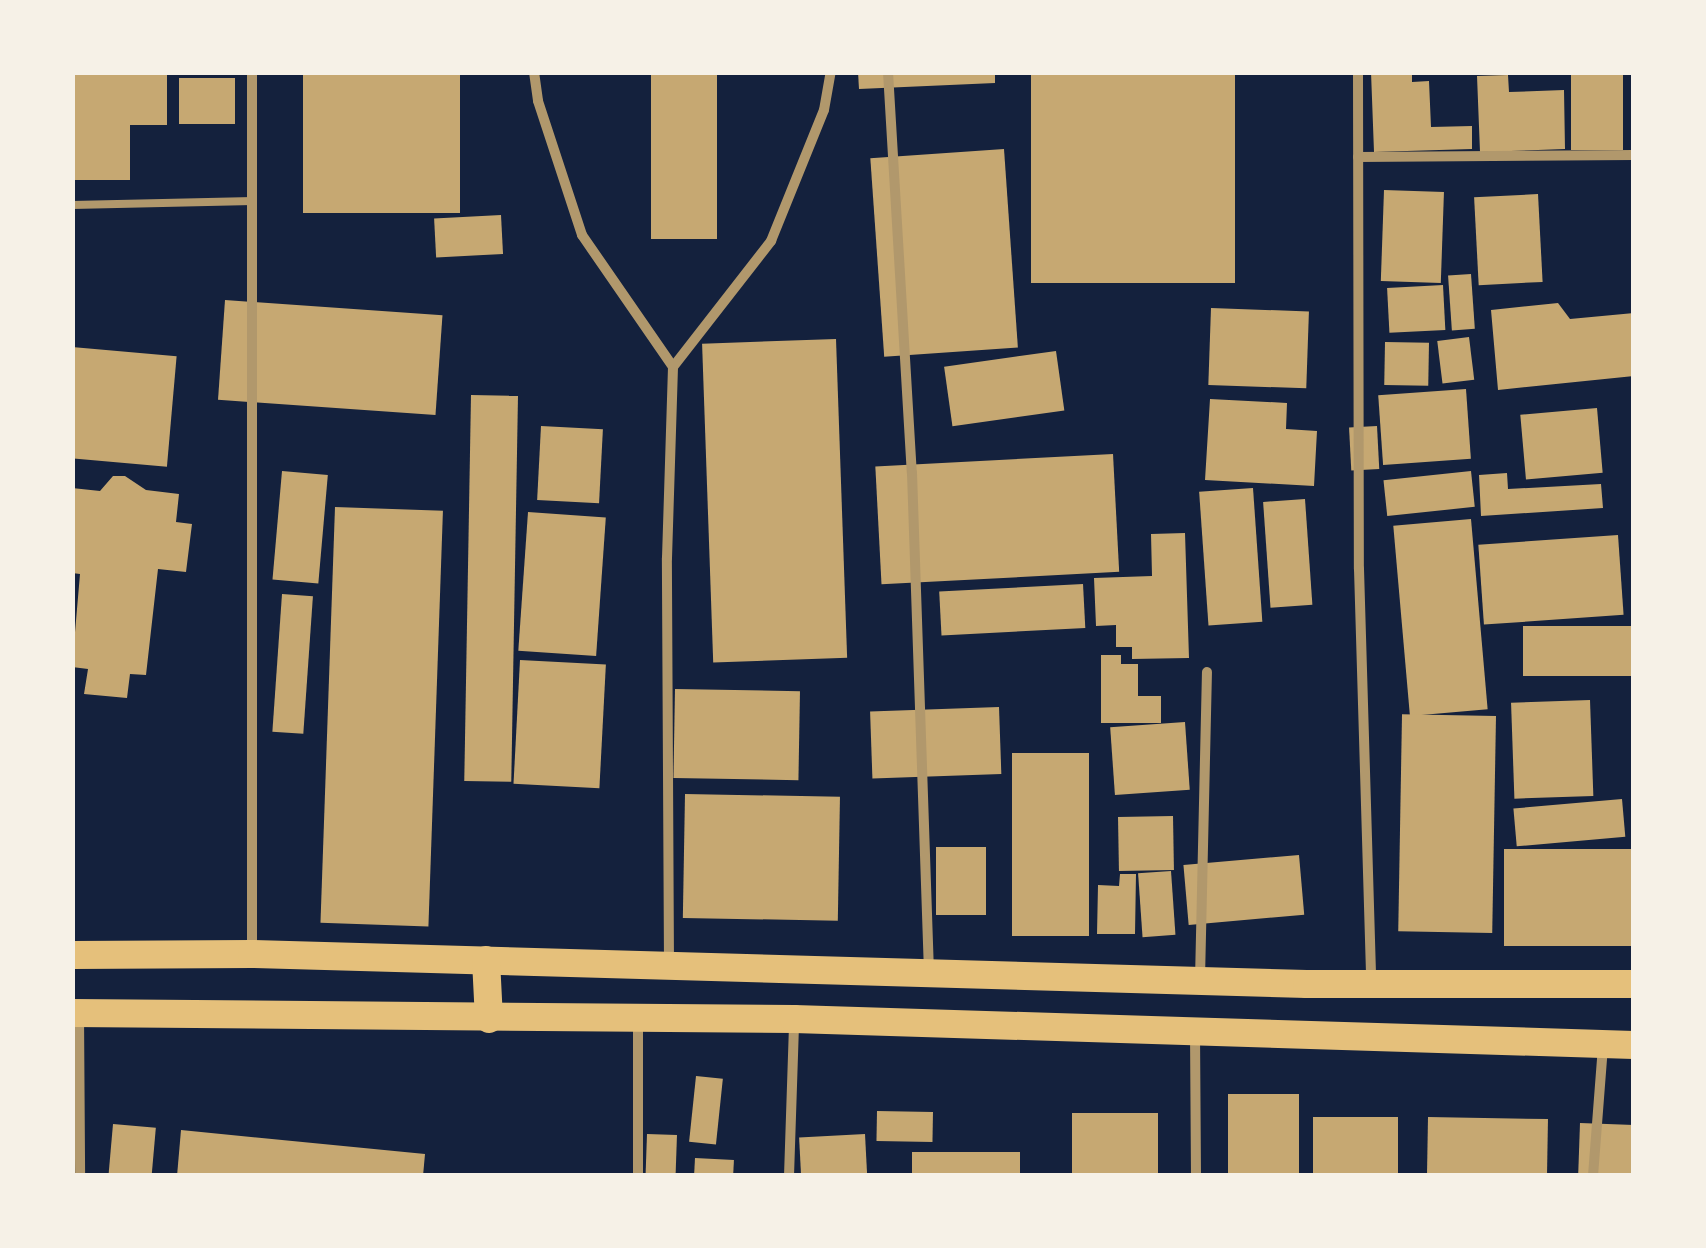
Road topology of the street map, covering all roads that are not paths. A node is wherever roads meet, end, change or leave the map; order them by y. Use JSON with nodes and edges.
{"nodes":[{"id":1,"x":252,"y":72,"type":"edge"},
{"id":2,"x":534,"y":72,"type":"edge"},
{"id":3,"x":831,"y":72,"type":"edge"},
{"id":4,"x":888,"y":72,"type":"edge"},
{"id":5,"x":1358,"y":72,"type":"edge"},
{"id":6,"x":1634,"y":155,"type":"edge"},
{"id":7,"x":1358,"y":157,"type":"junction"},
{"id":8,"x":253,"y":202,"type":"junction"},
{"id":9,"x":72,"y":205,"type":"edge"},
{"id":10,"x":673,"y":367,"type":"junction"},
{"id":11,"x":1207,"y":672,"type":"dead end"},
{"id":12,"x":252,"y":954,"type":"junction"},
{"id":13,"x":72,"y":955,"type":"edge"},
{"id":14,"x":486,"y":960,"type":"junction"},
{"id":15,"x":669,"y":966,"type":"junction"},
{"id":16,"x":929,"y":974,"type":"junction"},
{"id":17,"x":1200,"y":980,"type":"junction"},
{"id":18,"x":1370,"y":984,"type":"junction"},
{"id":19,"x":1634,"y":984,"type":"edge"},
{"id":20,"x":76,"y":1013,"type":"edge"},
{"id":21,"x":489,"y":1019,"type":"junction"},
{"id":22,"x":794,"y":1020,"type":"junction"},
{"id":23,"x":638,"y":1021,"type":"junction"},
{"id":24,"x":1196,"y":1033,"type":"junction"},
{"id":25,"x":1604,"y":1045,"type":"junction"},
{"id":26,"x":1634,"y":1045,"type":"edge"},
{"id":27,"x":80,"y":1176,"type":"edge"},
{"id":28,"x":638,"y":1176,"type":"edge"},
{"id":29,"x":790,"y":1176,"type":"edge"},
{"id":30,"x":1196,"y":1176,"type":"edge"},
{"id":31,"x":1593,"y":1176,"type":"edge"}],
"edges":[{"from":1,"to":8,"type":"street"},
{"from":2,"to":10,"type":"street"},
{"from":3,"to":10,"type":"street"},
{"from":4,"to":16,"type":"street"},
{"from":5,"to":7,"type":"street"},
{"from":6,"to":7,"type":"street"},
{"from":7,"to":18,"type":"street"},
{"from":8,"to":9,"type":"lane"},
{"from":8,"to":12,"type":"street"},
{"from":10,"to":15,"type":"street"},
{"from":11,"to":17,"type":"street"},
{"from":12,"to":13,"type":"highway"},
{"from":12,"to":14,"type":"highway"},
{"from":14,"to":15,"type":"highway"},
{"from":14,"to":21,"type":"highway"},
{"from":15,"to":16,"type":"highway"},
{"from":16,"to":17,"type":"highway"},
{"from":17,"to":18,"type":"highway"},
{"from":18,"to":19,"type":"highway"},
{"from":20,"to":21,"type":"highway"},
{"from":20,"to":27,"type":"street"},
{"from":21,"to":23,"type":"highway"},
{"from":22,"to":23,"type":"highway"},
{"from":22,"to":24,"type":"highway"},
{"from":22,"to":29,"type":"street"},
{"from":23,"to":28,"type":"street"},
{"from":24,"to":25,"type":"highway"},
{"from":24,"to":30,"type":"street"},
{"from":25,"to":26,"type":"highway"},
{"from":25,"to":31,"type":"street"}]}
